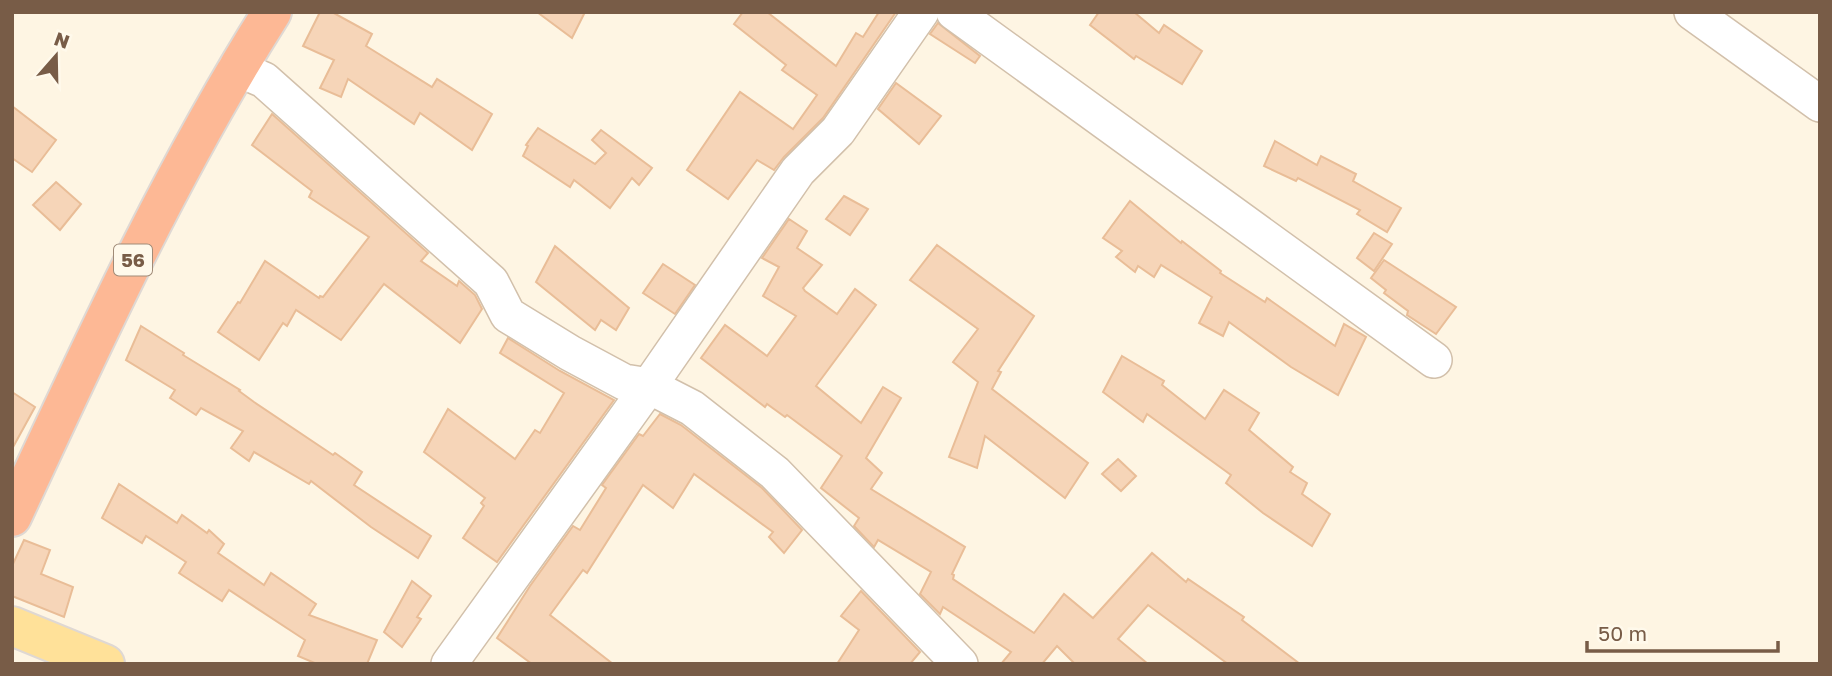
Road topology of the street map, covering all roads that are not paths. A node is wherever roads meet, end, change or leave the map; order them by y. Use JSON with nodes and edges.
{"nodes":[{"id":1,"x":272,"y":12,"type":"edge"},
{"id":2,"x":922,"y":12,"type":"edge"},
{"id":3,"x":954,"y":12,"type":"edge"},
{"id":4,"x":1692,"y":12,"type":"edge"},
{"id":5,"x":236,"y":68,"type":"junction"},
{"id":6,"x":1820,"y":104,"type":"edge"},
{"id":7,"x":1434,"y":360,"type":"dead end"},
{"id":8,"x":649,"y":386,"type":"junction"},
{"id":9,"x":12,"y":517,"type":"edge"},
{"id":10,"x":12,"y":626,"type":"edge"},
{"id":11,"x":105,"y":664,"type":"edge"},
{"id":12,"x":449,"y":664,"type":"edge"},
{"id":13,"x":960,"y":664,"type":"edge"}],
"edges":[{"from":1,"to":5,"type":"highway","number":"56"},
{"from":2,"to":8,"type":"street"},
{"from":3,"to":7,"type":"street"},
{"from":4,"to":6,"type":"street"},
{"from":5,"to":8,"type":"street"},
{"from":5,"to":9,"type":"highway","number":"56"},
{"from":8,"to":12,"type":"street"},
{"from":8,"to":13,"type":"street"},
{"from":10,"to":11,"type":"main road"}]}
